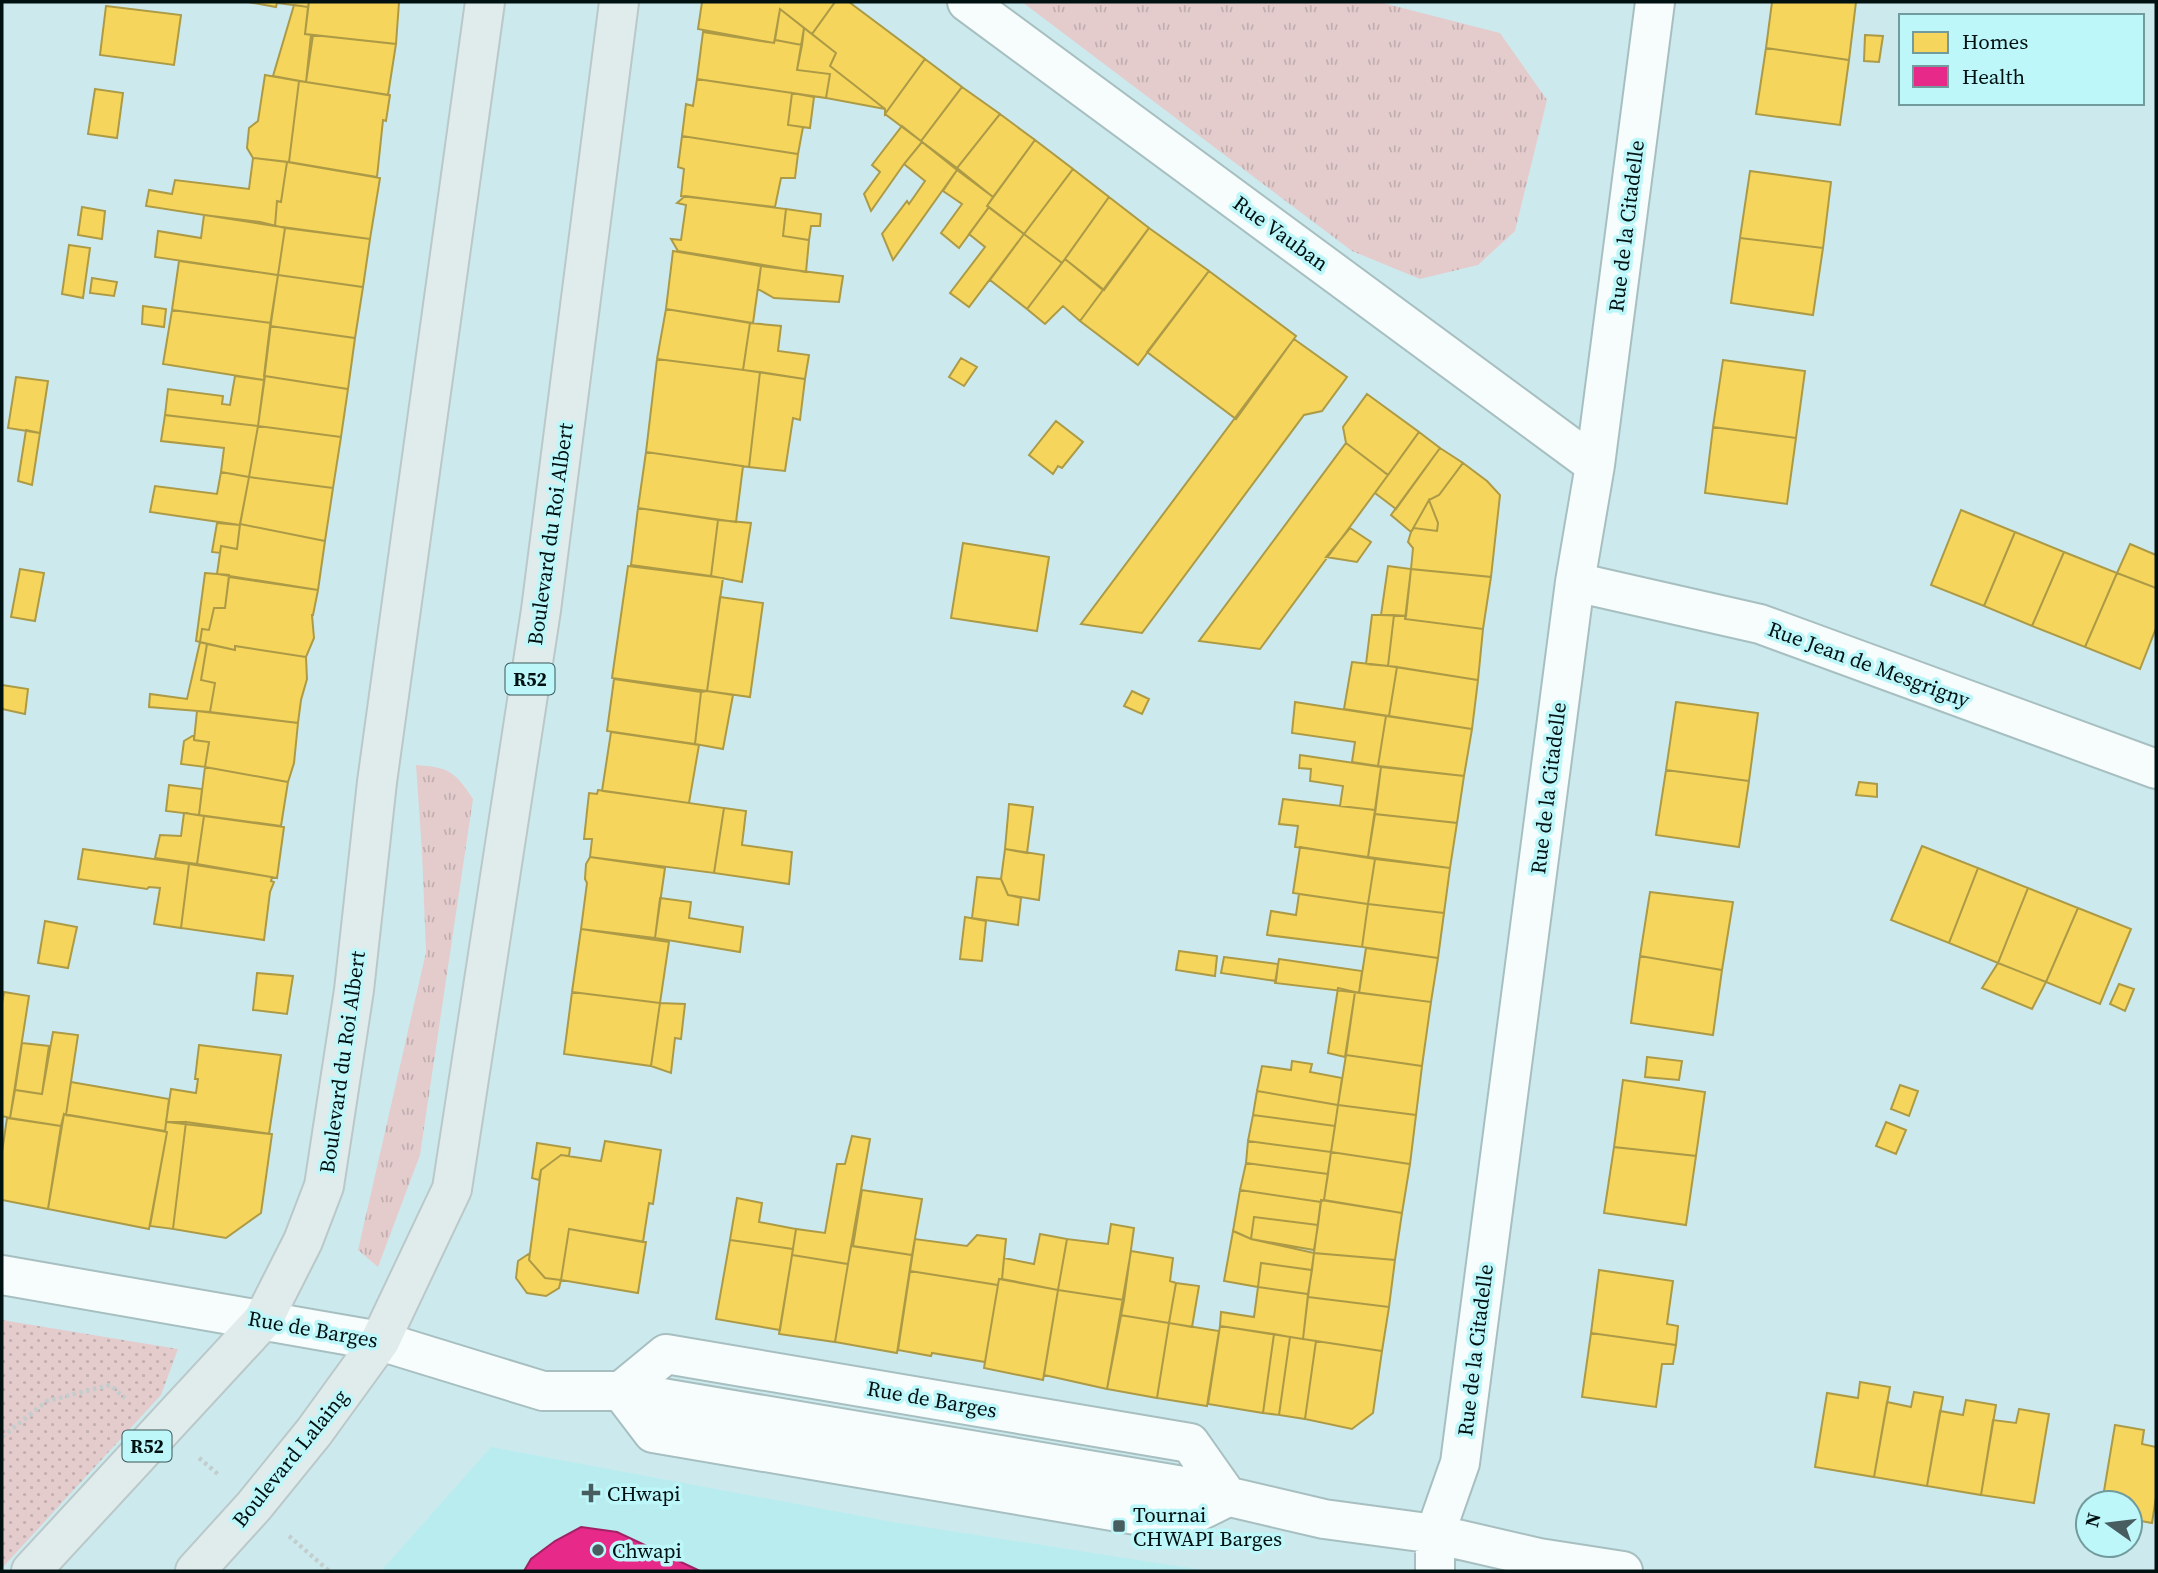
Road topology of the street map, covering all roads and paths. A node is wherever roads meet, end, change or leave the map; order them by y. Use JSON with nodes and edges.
{"nodes":[{"id":1,"x":485,"y":2,"type":"edge"},
{"id":2,"x":619,"y":2,"type":"edge"},
{"id":3,"x":967,"y":2,"type":"edge"},
{"id":4,"x":1655,"y":2,"type":"edge"},
{"id":5,"x":1595,"y":465,"type":"junction"},
{"id":6,"x":1575,"y":582,"type":"junction"},
{"id":7,"x":2156,"y":769,"type":"edge"},
{"id":8,"x":2,"y":1275,"type":"edge"},
{"id":9,"x":263,"y":1320,"type":"junction"},
{"id":10,"x":380,"y":1341,"type":"junction"},
{"id":11,"x":621,"y":1391,"type":"junction"},
{"id":12,"x":1228,"y":1497,"type":"junction"},
{"id":13,"x":1435,"y":1553,"type":"edge"},
{"id":14,"x":31,"y":1571,"type":"edge"},
{"id":15,"x":195,"y":1571,"type":"edge"},
{"id":16,"x":1623,"y":1571,"type":"edge"}],
"edges":[{"from":1,"to":9,"type":"main road","name":"Boulevard du Roi Albert","number":"R52"},
{"from":2,"to":10,"type":"main road","name":"Boulevard du Roi Albert","number":"R52"},
{"from":3,"to":5,"type":"street","name":"Rue Vauban"},
{"from":4,"to":5,"type":"street","name":"Rue de la Citadelle"},
{"from":5,"to":6,"type":"street","name":"Rue de la Citadelle"},
{"from":6,"to":7,"type":"street","name":"Rue Jean de Mesgrigny"},
{"from":6,"to":13,"type":"street","name":"Rue de la Citadelle"},
{"from":8,"to":9,"type":"street","name":"Rue de Barges"},
{"from":9,"to":10,"type":"street","name":"Rue de Barges"},
{"from":9,"to":14,"type":"main road","number":"R52"},
{"from":10,"to":11,"type":"street","name":"Rue de Barges"},
{"from":10,"to":15,"type":"main road","name":"Boulevard Lalaing","number":"R52"},
{"from":11,"to":12,"type":"street"},
{"from":11,"to":12,"type":"street","name":"Rue de Barges"},
{"from":12,"to":13,"type":"street"},
{"from":13,"to":16,"type":"street"}]}
